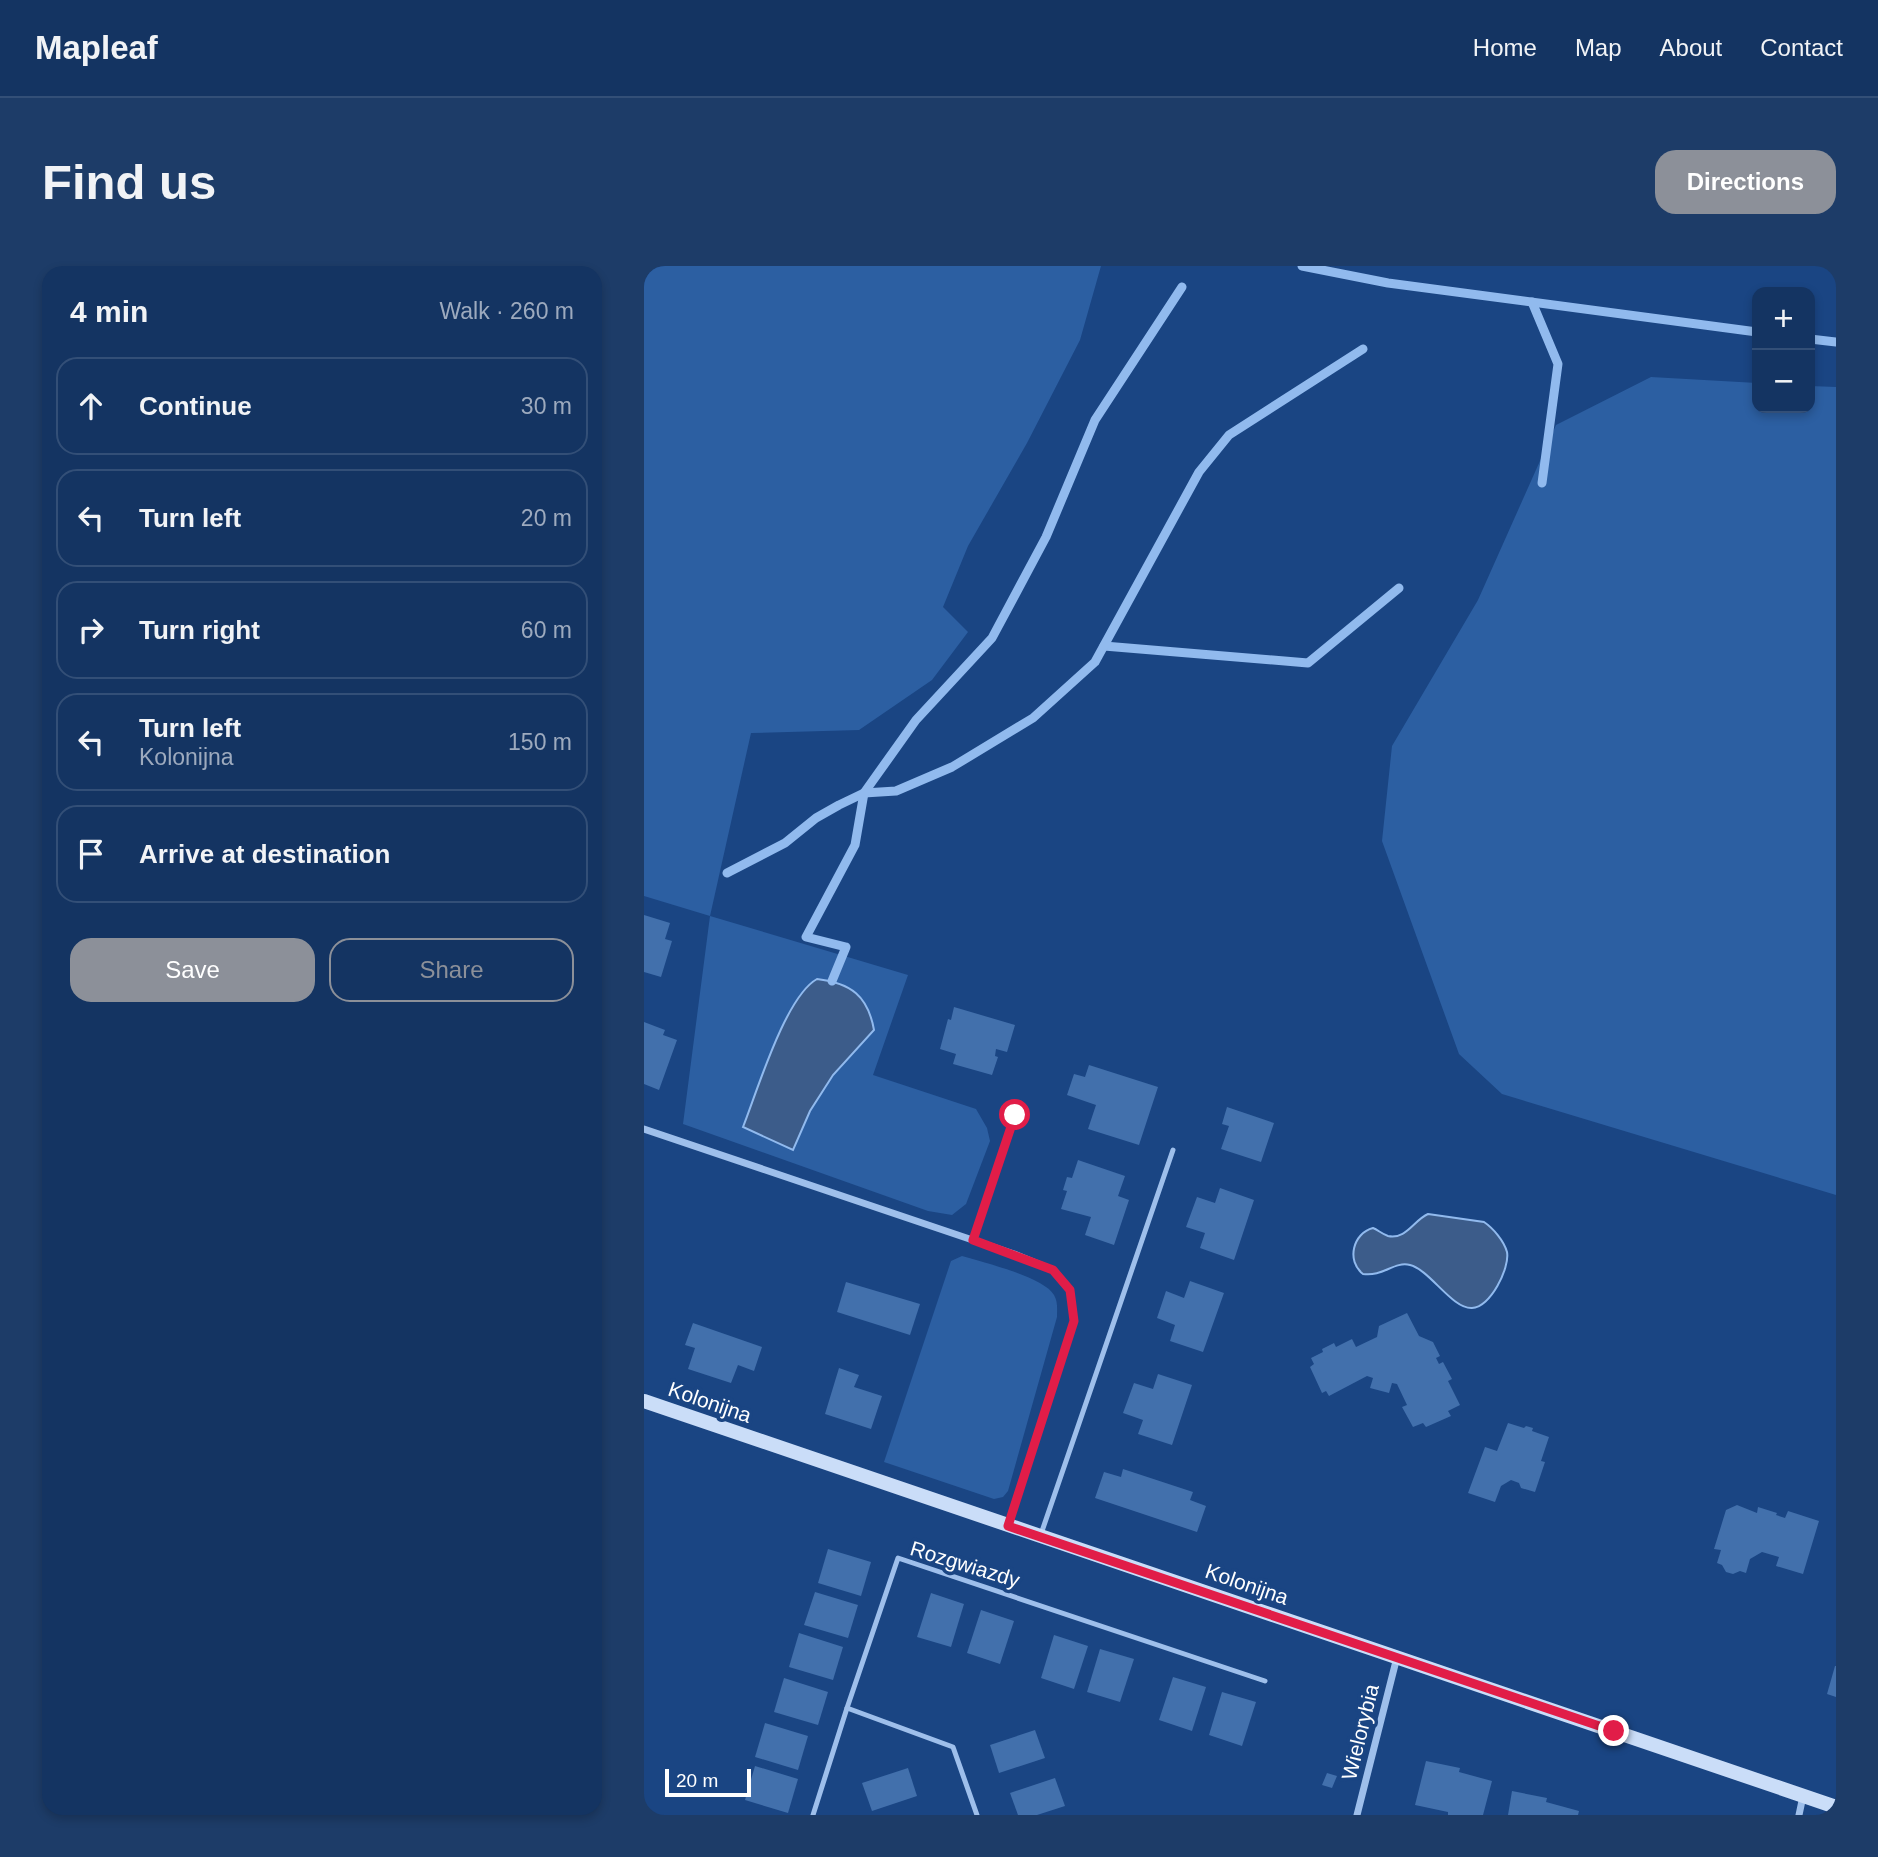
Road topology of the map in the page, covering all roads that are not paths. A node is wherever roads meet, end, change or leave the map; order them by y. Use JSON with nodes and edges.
{"nodes":[{"id":1,"x":1015,"y":1115,"type":"dead end"},
{"id":2,"x":644,"y":1129,"type":"edge"},
{"id":3,"x":1172,"y":1150,"type":"dead end"},
{"id":4,"x":973,"y":1240,"type":"junction"},
{"id":5,"x":644,"y":1401,"type":"edge"},
{"id":6,"x":1008,"y":1526,"type":"junction"},
{"id":7,"x":1040,"y":1537,"type":"junction"},
{"id":8,"x":1397,"y":1657,"type":"junction"},
{"id":9,"x":1265,"y":1681,"type":"dead end"},
{"id":10,"x":847,"y":1708,"type":"junction"},
{"id":11,"x":1803,"y":1796,"type":"junction"},
{"id":12,"x":1836,"y":1807,"type":"edge"},
{"id":13,"x":813,"y":1815,"type":"edge"},
{"id":14,"x":977,"y":1815,"type":"edge"},
{"id":15,"x":1356,"y":1815,"type":"edge"},
{"id":16,"x":1798,"y":1815,"type":"edge"}],
"edges":[{"from":1,"to":4,"type":"street"},
{"from":2,"to":4,"type":"street"},
{"from":3,"to":7,"type":"lane"},
{"from":4,"to":6,"type":"street"},
{"from":5,"to":6,"type":"street","name":"Kolonijna"},
{"from":6,"to":7,"type":"street","name":"Kolonijna"},
{"from":7,"to":8,"type":"street","name":"Kolonijna"},
{"from":8,"to":11,"type":"street","name":"Kolonijna"},
{"from":8,"to":15,"type":"street","name":"Wielorybia"},
{"from":9,"to":10,"type":"lane","name":"Rozgwiazdy"},
{"from":10,"to":13,"type":"lane"},
{"from":10,"to":14,"type":"lane"},
{"from":11,"to":12,"type":"street","name":"Kolonijna"},
{"from":11,"to":16,"type":"street"}]}
